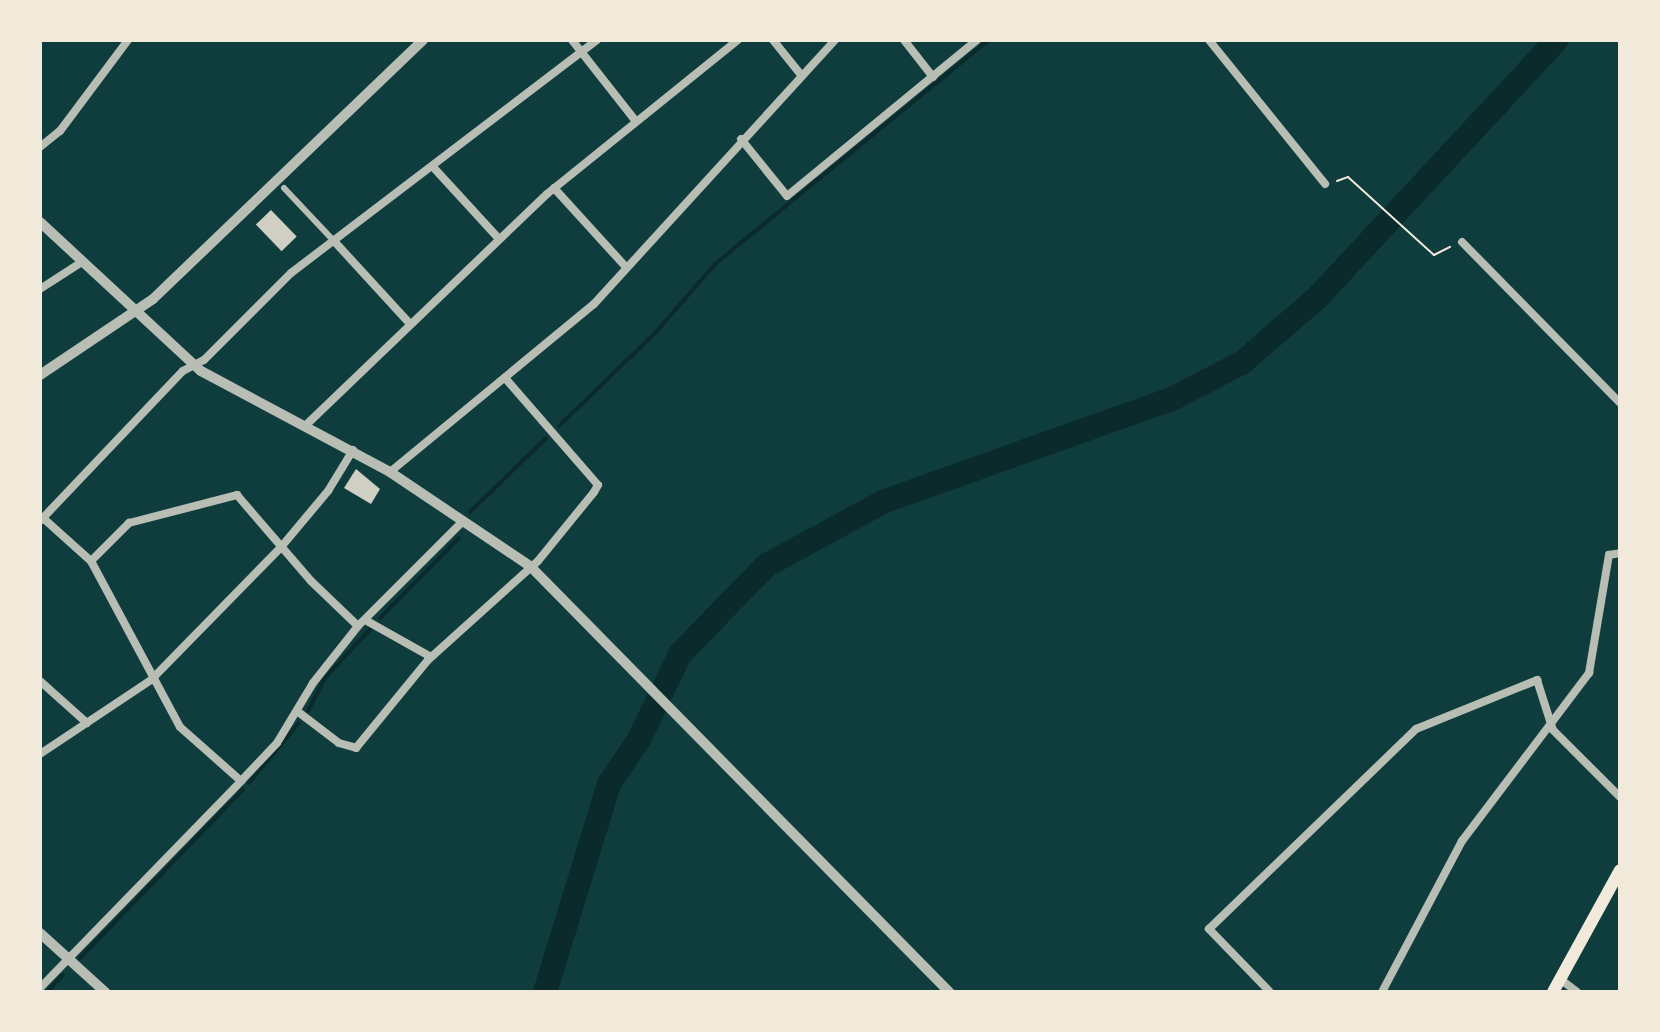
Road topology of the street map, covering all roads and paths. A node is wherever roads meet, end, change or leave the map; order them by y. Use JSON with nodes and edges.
{"nodes":[{"id":1,"x":423,"y":40,"type":"edge"},
{"id":2,"x":572,"y":40,"type":"edge"},
{"id":3,"x":597,"y":40,"type":"edge"},
{"id":4,"x":738,"y":40,"type":"edge"},
{"id":5,"x":773,"y":40,"type":"edge"},
{"id":6,"x":835,"y":40,"type":"edge"},
{"id":7,"x":904,"y":40,"type":"edge"},
{"id":8,"x":977,"y":40,"type":"edge"},
{"id":9,"x":1209,"y":40,"type":"edge"},
{"id":10,"x":126,"y":41,"type":"edge"},
{"id":11,"x":582,"y":52,"type":"junction"},
{"id":12,"x":801,"y":75,"type":"junction"},
{"id":13,"x":933,"y":77,"type":"junction"},
{"id":14,"x":635,"y":120,"type":"junction"},
{"id":15,"x":741,"y":139,"type":"junction"},
{"id":16,"x":40,"y":147,"type":"edge"},
{"id":17,"x":434,"y":168,"type":"junction"},
{"id":18,"x":1348,"y":177,"type":"dead end"},
{"id":19,"x":1325,"y":184,"type":"dead end"},
{"id":20,"x":284,"y":188,"type":"dead end"},
{"id":21,"x":554,"y":188,"type":"junction"},
{"id":22,"x":40,"y":222,"type":"edge"},
{"id":23,"x":499,"y":239,"type":"junction"},
{"id":24,"x":334,"y":241,"type":"junction"},
{"id":25,"x":1462,"y":242,"type":"joint"},
{"id":26,"x":82,"y":262,"type":"junction"},
{"id":27,"x":626,"y":267,"type":"junction"},
{"id":28,"x":40,"y":289,"type":"edge"},
{"id":29,"x":136,"y":312,"type":"junction"},
{"id":30,"x":410,"y":324,"type":"junction"},
{"id":31,"x":194,"y":365,"type":"junction"},
{"id":32,"x":40,"y":375,"type":"edge"},
{"id":33,"x":505,"y":378,"type":"junction"},
{"id":34,"x":1620,"y":403,"type":"edge"},
{"id":35,"x":305,"y":426,"type":"junction"},
{"id":36,"x":353,"y":450,"type":"junction"},
{"id":37,"x":390,"y":472,"type":"junction"},
{"id":38,"x":41,"y":520,"type":"edge"},
{"id":39,"x":462,"y":522,"type":"junction"},
{"id":40,"x":282,"y":546,"type":"junction"},
{"id":41,"x":1620,"y":553,"type":"edge"},
{"id":42,"x":91,"y":561,"type":"junction"},
{"id":43,"x":530,"y":566,"type":"junction"},
{"id":44,"x":367,"y":621,"type":"junction"},
{"id":45,"x":358,"y":626,"type":"junction"},
{"id":46,"x":431,"y":657,"type":"junction"},
{"id":47,"x":151,"y":680,"type":"junction"},
{"id":48,"x":40,"y":681,"type":"edge"},
{"id":49,"x":297,"y":711,"type":"junction"},
{"id":50,"x":87,"y":723,"type":"junction"},
{"id":51,"x":1550,"y":724,"type":"junction"},
{"id":52,"x":40,"y":754,"type":"edge"},
{"id":53,"x":241,"y":781,"type":"junction"},
{"id":54,"x":1620,"y":797,"type":"edge"},
{"id":55,"x":1620,"y":870,"type":"edge"},
{"id":56,"x":40,"y":933,"type":"edge"},
{"id":57,"x":67,"y":958,"type":"junction"},
{"id":58,"x":1560,"y":979,"type":"junction"},
{"id":59,"x":40,"y":988,"type":"edge"},
{"id":60,"x":105,"y":992,"type":"edge"},
{"id":61,"x":949,"y":992,"type":"edge"},
{"id":62,"x":1270,"y":992,"type":"edge"},
{"id":63,"x":1382,"y":992,"type":"edge"},
{"id":64,"x":1553,"y":992,"type":"edge"},
{"id":65,"x":1577,"y":992,"type":"edge"}],
"edges":[{"from":1,"to":29,"type":"street"},
{"from":2,"to":11,"type":"street"},
{"from":3,"to":11,"type":"street"},
{"from":4,"to":14,"type":"street"},
{"from":5,"to":12,"type":"street"},
{"from":6,"to":12,"type":"street"},
{"from":7,"to":13,"type":"street"},
{"from":8,"to":13,"type":"street"},
{"from":9,"to":19,"type":"street"},
{"from":10,"to":16,"type":"street"},
{"from":11,"to":14,"type":"street"},
{"from":11,"to":17,"type":"street"},
{"from":12,"to":15,"type":"street"},
{"from":13,"to":15,"type":"street"},
{"from":14,"to":21,"type":"street"},
{"from":15,"to":27,"type":"street"},
{"from":17,"to":23,"type":"street"},
{"from":17,"to":24,"type":"street"},
{"from":18,"to":25,"type":"path"},
{"from":20,"to":24,"type":"street"},
{"from":21,"to":23,"type":"street"},
{"from":21,"to":27,"type":"street"},
{"from":22,"to":26,"type":"street"},
{"from":23,"to":30,"type":"street"},
{"from":24,"to":30,"type":"street"},
{"from":24,"to":31,"type":"street"},
{"from":25,"to":34,"type":"street"},
{"from":26,"to":28,"type":"street"},
{"from":26,"to":29,"type":"street"},
{"from":27,"to":33,"type":"street"},
{"from":29,"to":31,"type":"street"},
{"from":29,"to":32,"type":"street"},
{"from":30,"to":35,"type":"street"},
{"from":31,"to":35,"type":"street"},
{"from":31,"to":38,"type":"street"},
{"from":33,"to":37,"type":"street"},
{"from":33,"to":43,"type":"street"},
{"from":35,"to":36,"type":"street"},
{"from":36,"to":37,"type":"street"},
{"from":36,"to":40,"type":"street"},
{"from":37,"to":39,"type":"street"},
{"from":38,"to":42,"type":"street"},
{"from":39,"to":43,"type":"street"},
{"from":39,"to":44,"type":"street"},
{"from":40,"to":42,"type":"street"},
{"from":40,"to":45,"type":"street"},
{"from":40,"to":47,"type":"street"},
{"from":41,"to":51,"type":"street"},
{"from":42,"to":47,"type":"street"},
{"from":43,"to":46,"type":"street"},
{"from":43,"to":61,"type":"street"},
{"from":44,"to":45,"type":"street"},
{"from":44,"to":46,"type":"street"},
{"from":45,"to":49,"type":"street"},
{"from":46,"to":49,"type":"street"},
{"from":47,"to":50,"type":"street"},
{"from":47,"to":53,"type":"street"},
{"from":48,"to":50,"type":"street"},
{"from":49,"to":53,"type":"street"},
{"from":50,"to":52,"type":"street"},
{"from":51,"to":54,"type":"street"},
{"from":51,"to":62,"type":"street"},
{"from":51,"to":63,"type":"street"},
{"from":53,"to":57,"type":"street"},
{"from":55,"to":58,"type":"main road"},
{"from":56,"to":57,"type":"street"},
{"from":57,"to":59,"type":"street"},
{"from":57,"to":60,"type":"street"},
{"from":58,"to":64,"type":"main road"},
{"from":58,"to":65,"type":"street"}]}
